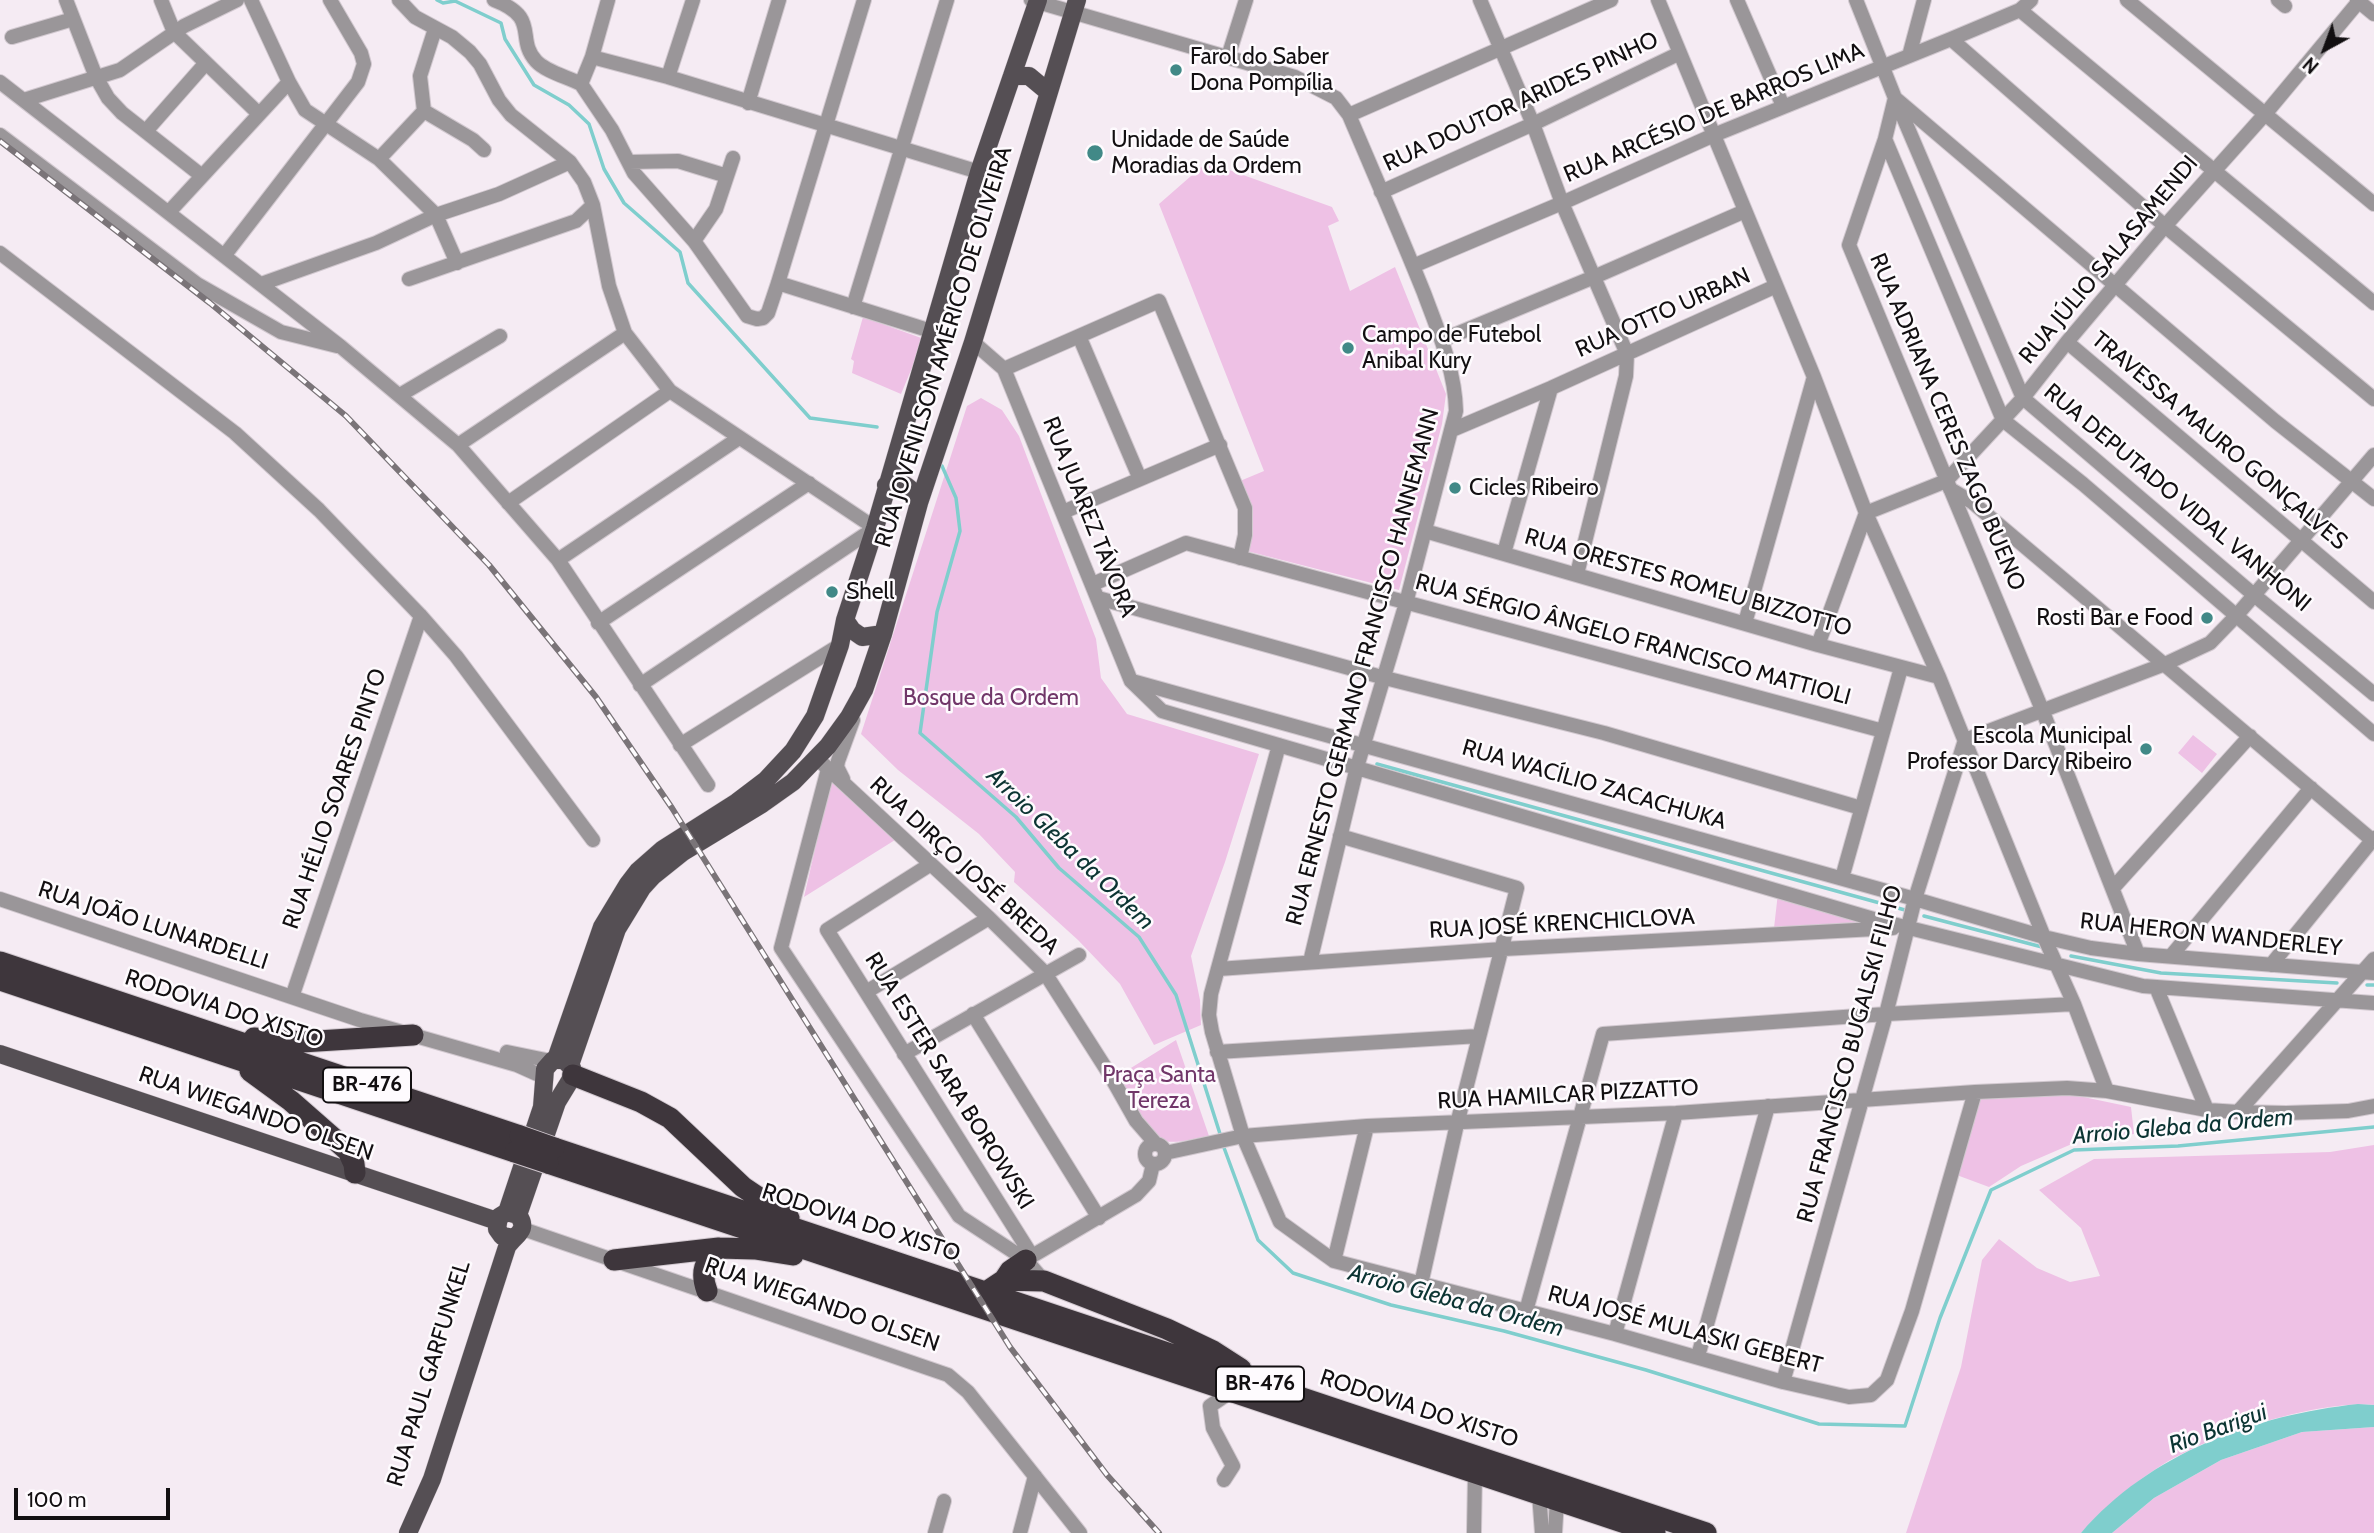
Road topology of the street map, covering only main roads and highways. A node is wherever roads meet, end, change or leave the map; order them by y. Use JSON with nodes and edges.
{"nodes":[{"id":1,"x":1036,"y":1,"type":"edge"},
{"id":2,"x":1075,"y":7,"type":"edge"},
{"id":3,"x":1012,"y":76,"type":"junction"},
{"id":4,"x":1048,"y":91,"type":"junction"},
{"id":5,"x":886,"y":485,"type":"junction"},
{"id":6,"x":919,"y":503,"type":"junction"},
{"id":7,"x":845,"y":620,"type":"junction"},
{"id":8,"x":883,"y":634,"type":"junction"},
{"id":9,"x":864,"y":691,"type":"joint"},
{"id":10,"x":806,"y":734,"type":"joint"},
{"id":11,"x":0,"y":962,"type":"edge"},
{"id":12,"x":0,"y":980,"type":"edge"},
{"id":13,"x":414,"y":1031,"type":"road end"},
{"id":14,"x":212,"y":1042,"type":"junction"},
{"id":15,"x":0,"y":1054,"type":"edge"},
{"id":16,"x":560,"y":1071,"type":"junction"},
{"id":17,"x":551,"y":1155,"type":"junction"},
{"id":18,"x":355,"y":1173,"type":"junction"},
{"id":19,"x":509,"y":1224,"type":"junction"},
{"id":20,"x":814,"y":1235,"type":"junction"},
{"id":21,"x":719,"y":1248,"type":"junction"},
{"id":22,"x":1029,"y":1258,"type":"road end"},
{"id":23,"x":614,"y":1260,"type":"road end"},
{"id":24,"x":853,"y":1265,"type":"junction"},
{"id":25,"x":1004,"y":1280,"type":"junction"},
{"id":26,"x":707,"y":1291,"type":"road end"},
{"id":27,"x":986,"y":1292,"type":"junction"},
{"id":28,"x":1266,"y":1386,"type":"junction"},
{"id":29,"x":408,"y":1533,"type":"edge"},
{"id":30,"x":1656,"y":1533,"type":"edge"},
{"id":31,"x":1706,"y":1533,"type":"edge"}],
"edges":[{"from":1,"to":3,"type":"main road","name":"RUA JOVENILSON AMÉRICO DE OLIVEIRA"},
{"from":2,"to":4,"type":"main road","name":"RUA JOVENILSON AMÉRICO DE OLIVEIRA"},
{"from":3,"to":4,"type":"main road"},
{"from":3,"to":5,"type":"main road","name":"RUA JOVENILSON AMÉRICO DE OLIVEIRA"},
{"from":4,"to":6,"type":"main road","name":"RUA JOVENILSON AMÉRICO DE OLIVEIRA"},
{"from":5,"to":6,"type":"main road"},
{"from":5,"to":7,"type":"main road","name":"RUA JOVENILSON AMÉRICO DE OLIVEIRA"},
{"from":6,"to":8,"type":"main road","name":"RUA JOVENILSON AMÉRICO DE OLIVEIRA"},
{"from":7,"to":8,"type":"main road"},
{"from":7,"to":10,"type":"main road","name":"RUA JOVENILSON AMÉRICO DE OLIVEIRA"},
{"from":8,"to":9,"type":"main road","name":"RUA JOVENILSON AMÉRICO DE OLIVEIRA"},
{"from":9,"to":16,"type":"main road","name":"RUA PAUL GARFUNKEL"},
{"from":10,"to":16,"type":"main road","name":"RUA PAUL GARFUNKEL"},
{"from":11,"to":14,"type":"highway","name":"RODOVIA DO XISTO","number":"BR-476"},
{"from":12,"to":14,"type":"highway","name":"RODOVIA DO XISTO","number":"BR-476"},
{"from":13,"to":14,"type":"highway"},
{"from":14,"to":17,"type":"highway","name":"RODOVIA DO XISTO","number":"BR-476","bridge":true},
{"from":14,"to":18,"type":"highway"},
{"from":15,"to":18,"type":"main road","name":"RUA WIEGANDO OLSEN"},
{"from":16,"to":19,"type":"main road","name":"RUA PAUL GARFUNKEL"},
{"from":16,"to":20,"type":"highway"},
{"from":17,"to":20,"type":"highway","name":"RODOVIA DO XISTO","number":"BR-476"},
{"from":17,"to":24,"type":"highway","name":"RODOVIA DO XISTO","number":"BR-476"},
{"from":18,"to":19,"type":"main road","name":"RUA WIEGANDO OLSEN"},
{"from":19,"to":29,"type":"main road","name":"RUA PAUL GARFUNKEL"},
{"from":20,"to":27,"type":"highway","name":"RODOVIA DO XISTO","number":"BR-476"},
{"from":21,"to":23,"type":"highway"},
{"from":21,"to":24,"type":"highway"},
{"from":21,"to":26,"type":"highway"},
{"from":22,"to":25,"type":"highway"},
{"from":24,"to":30,"type":"highway","name":"RODOVIA DO XISTO","number":"BR-476"},
{"from":25,"to":27,"type":"highway"},
{"from":25,"to":28,"type":"highway"},
{"from":27,"to":28,"type":"highway","name":"RODOVIA DO XISTO","number":"BR-476"},
{"from":28,"to":31,"type":"highway","name":"RODOVIA DO XISTO","number":"BR-476"}]}
